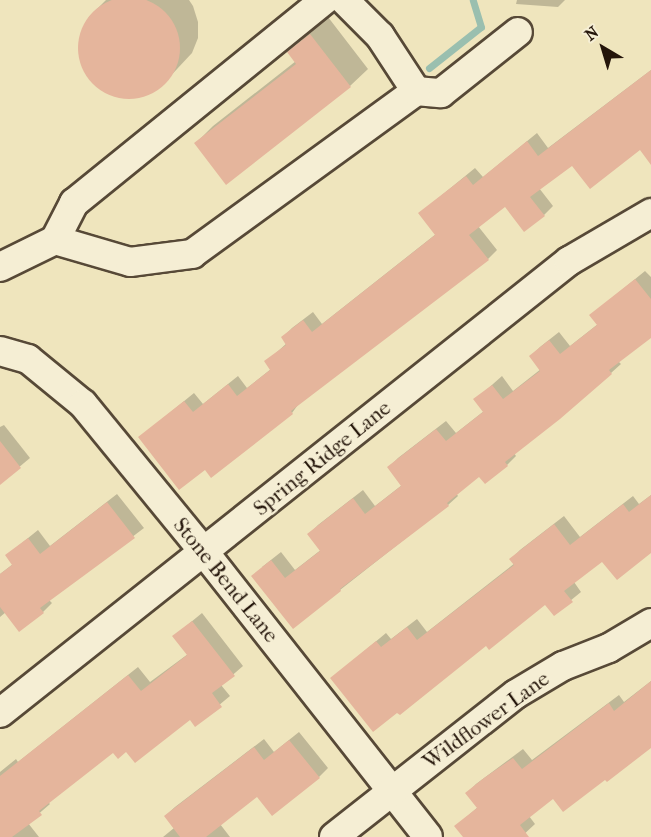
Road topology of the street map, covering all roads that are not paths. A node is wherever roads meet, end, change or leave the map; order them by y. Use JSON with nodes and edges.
{"nodes":[{"id":1,"x":325,"y":0,"type":"edge"},
{"id":2,"x":344,"y":0,"type":"edge"},
{"id":3,"x":518,"y":32,"type":"dead end"},
{"id":4,"x":416,"y":91,"type":"junction"},
{"id":5,"x":651,"y":213,"type":"edge"},
{"id":6,"x":55,"y":240,"type":"junction"},
{"id":7,"x":0,"y":267,"type":"edge"},
{"id":8,"x":0,"y":351,"type":"edge"},
{"id":9,"x":204,"y":552,"type":"junction"},
{"id":10,"x":651,"y":623,"type":"edge"},
{"id":11,"x":0,"y":713,"type":"edge"},
{"id":12,"x":392,"y":790,"type":"junction"},
{"id":13,"x":334,"y":837,"type":"edge"},
{"id":14,"x":428,"y":837,"type":"edge"}],
"edges":[{"from":1,"to":6,"type":"street"},
{"from":2,"to":4,"type":"street"},
{"from":3,"to":4,"type":"street"},
{"from":4,"to":6,"type":"street"},
{"from":5,"to":9,"type":"street","name":"Spring Ridge Lane"},
{"from":6,"to":7,"type":"street"},
{"from":8,"to":9,"type":"street","name":"Stone Bend Lane"},
{"from":9,"to":11,"type":"street","name":"Spring Ridge Lane"},
{"from":9,"to":12,"type":"street","name":"Stone Bend Lane"},
{"from":10,"to":12,"type":"street","name":"Wildflower Lane"},
{"from":12,"to":13,"type":"street","name":"Wildflower Lane"},
{"from":12,"to":14,"type":"street","name":"Stone Bend Lane"}]}
